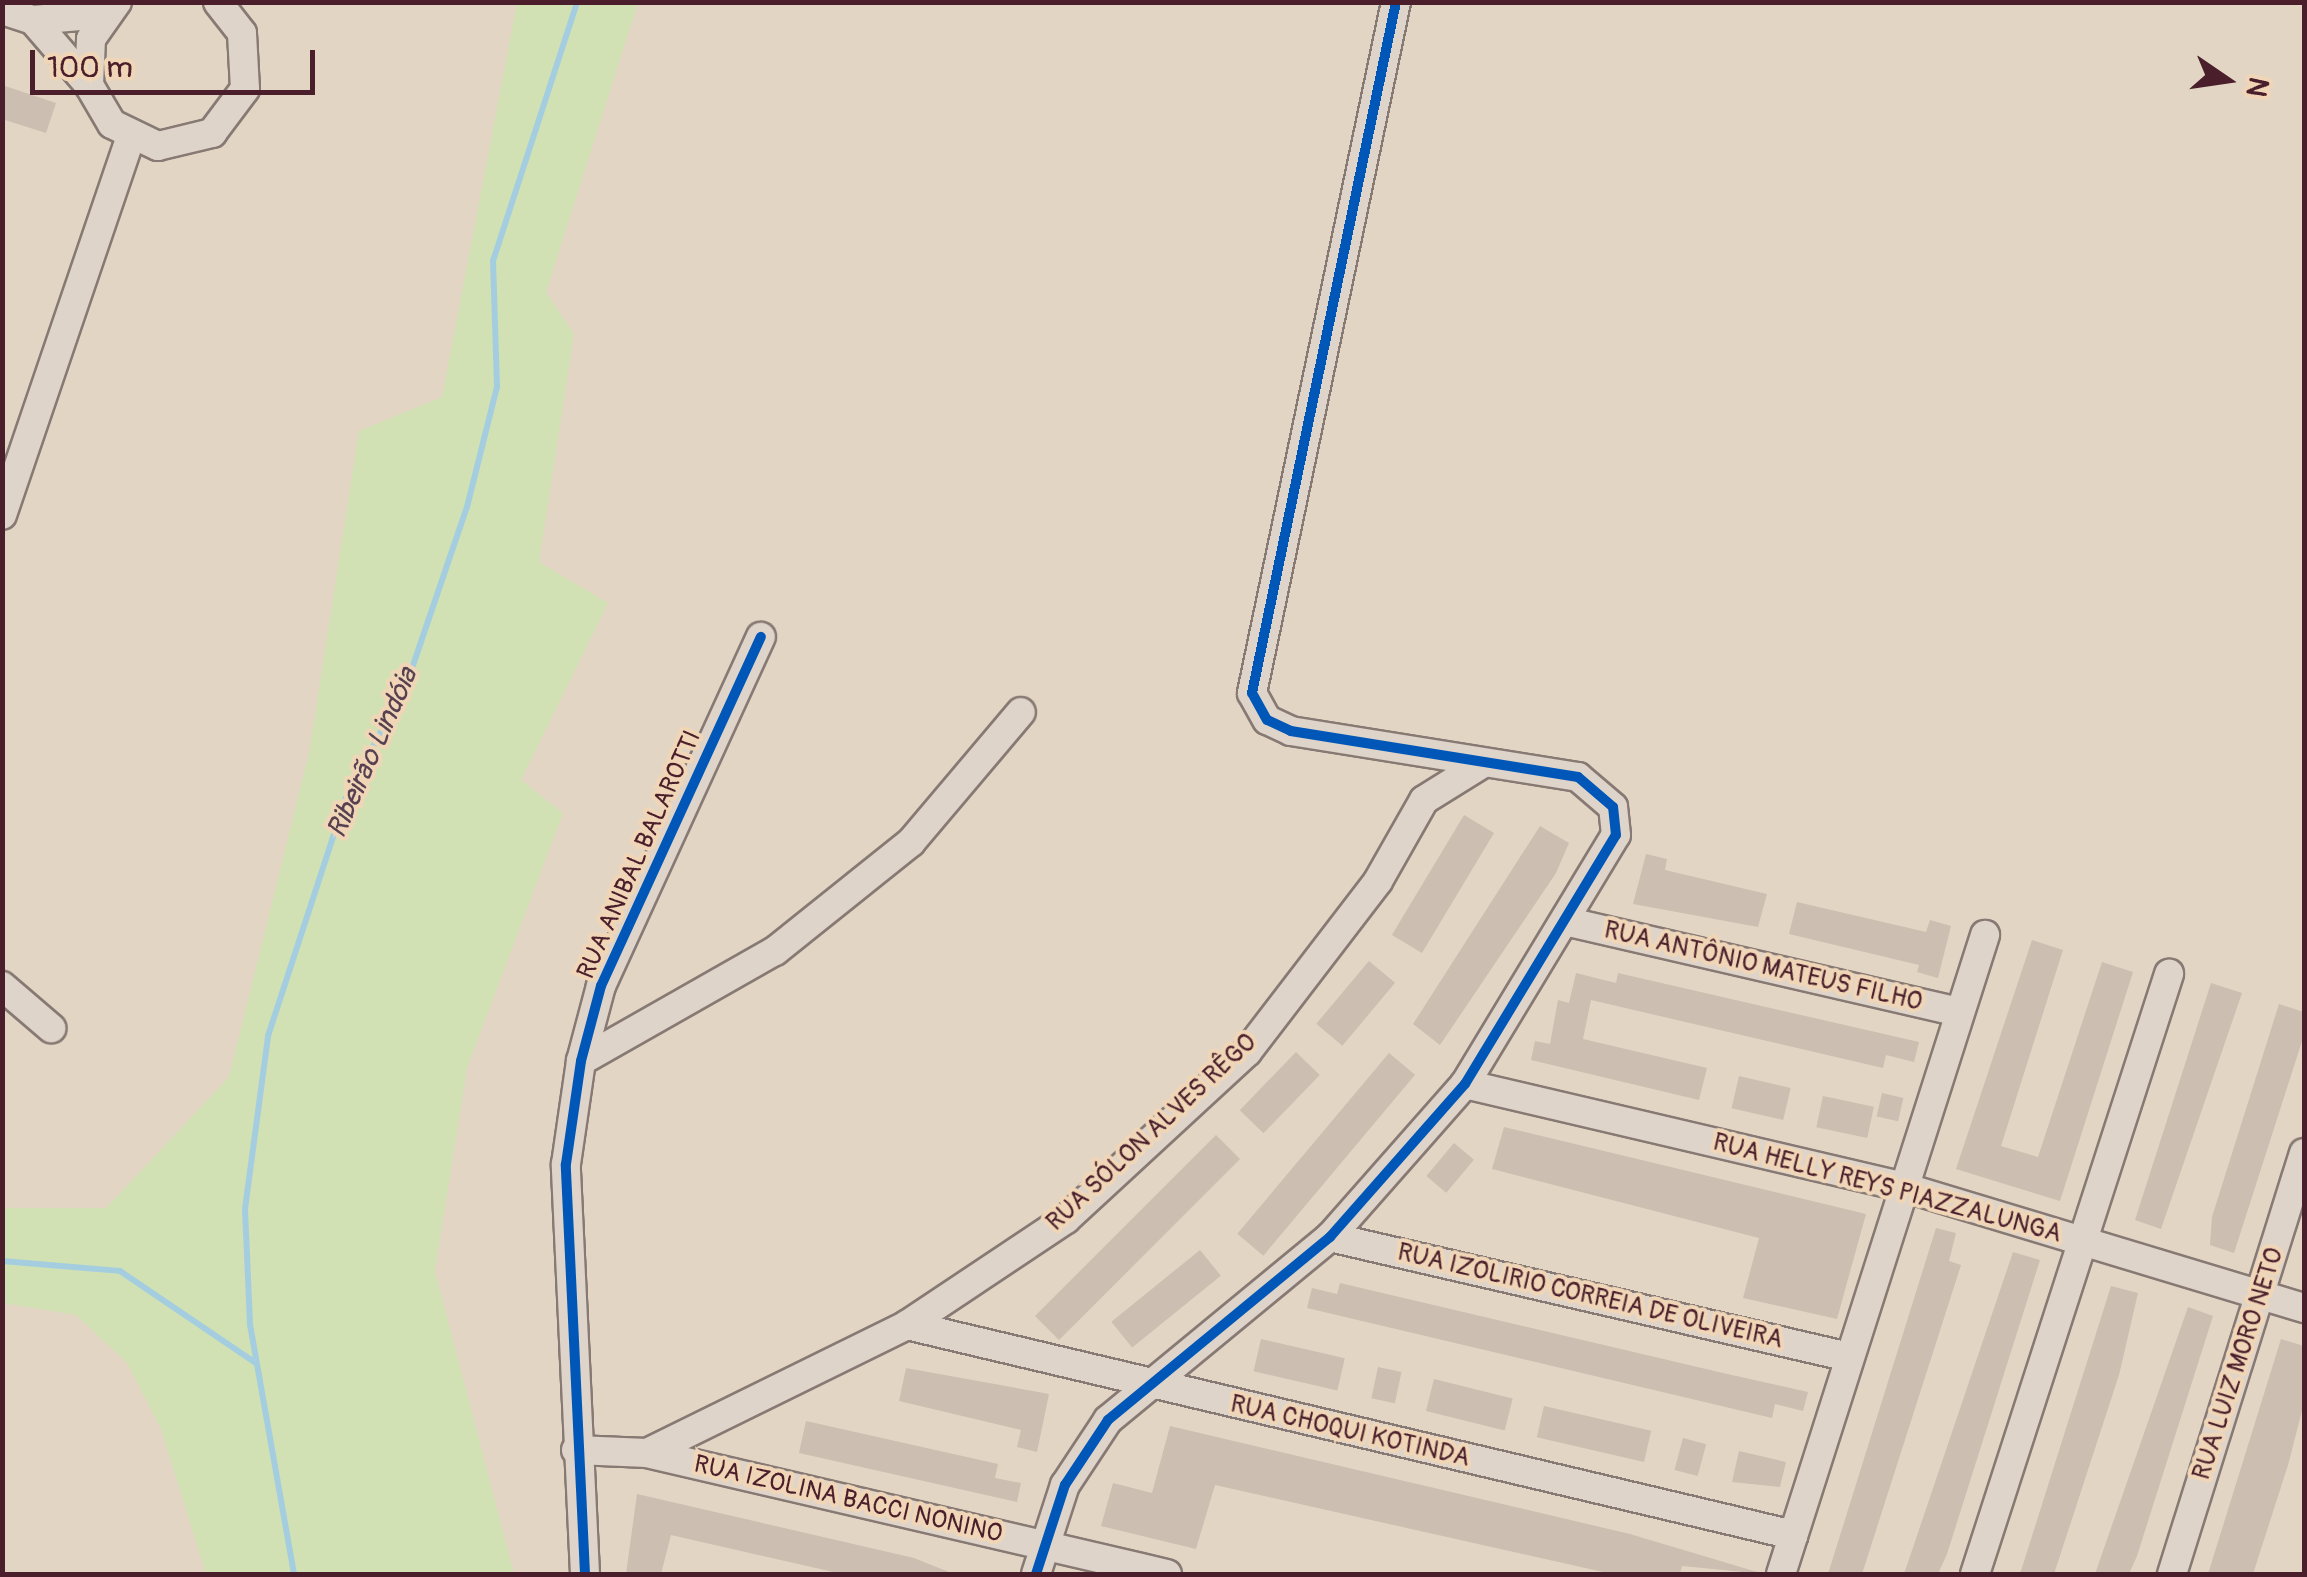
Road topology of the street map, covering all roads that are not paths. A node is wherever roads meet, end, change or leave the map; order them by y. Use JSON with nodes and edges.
{"nodes":[{"id":1,"x":1396,"y":2,"type":"edge"},
{"id":2,"x":219,"y":3,"type":"edge"},
{"id":3,"x":111,"y":8,"type":"edge"},
{"id":4,"x":2,"y":10,"type":"edge"},
{"id":5,"x":33,"y":20,"type":"junction"},
{"id":6,"x":89,"y":85,"type":"junction"},
{"id":7,"x":131,"y":138,"type":"junction"},
{"id":8,"x":2,"y":515,"type":"edge"},
{"id":9,"x":761,"y":637,"type":"dead end"},
{"id":10,"x":1020,"y":712,"type":"dead end"},
{"id":11,"x":1480,"y":765,"type":"junction"},
{"id":12,"x":1569,"y":922,"type":"junction"},
{"id":13,"x":1985,"y":935,"type":"dead end"},
{"id":14,"x":2169,"y":974,"type":"dead end"},
{"id":15,"x":2,"y":986,"type":"edge"},
{"id":16,"x":1958,"y":1012,"type":"junction"},
{"id":17,"x":51,"y":1028,"type":"dead end"},
{"id":18,"x":581,"y":1061,"type":"junction"},
{"id":19,"x":1465,"y":1084,"type":"junction"},
{"id":20,"x":2304,"y":1154,"type":"edge"},
{"id":21,"x":1903,"y":1187,"type":"junction"},
{"id":22,"x":1330,"y":1237,"type":"junction"},
{"id":23,"x":2081,"y":1240,"type":"junction"},
{"id":24,"x":2261,"y":1296,"type":"junction"},
{"id":25,"x":2304,"y":1308,"type":"edge"},
{"id":26,"x":908,"y":1325,"type":"junction"},
{"id":27,"x":1849,"y":1358,"type":"junction"},
{"id":28,"x":1148,"y":1385,"type":"junction"},
{"id":29,"x":576,"y":1450,"type":"junction"},
{"id":30,"x":646,"y":1453,"type":"junction"},
{"id":31,"x":1793,"y":1535,"type":"junction"},
{"id":32,"x":1044,"y":1545,"type":"junction"},
{"id":33,"x":586,"y":1574,"type":"edge"},
{"id":34,"x":1036,"y":1574,"type":"edge"},
{"id":35,"x":1167,"y":1574,"type":"edge"},
{"id":36,"x":1780,"y":1574,"type":"edge"},
{"id":37,"x":1975,"y":1574,"type":"edge"},
{"id":38,"x":2172,"y":1574,"type":"edge"}],
"edges":[{"from":1,"to":11,"type":"street"},
{"from":2,"to":7,"type":"street"},
{"from":3,"to":5,"type":"street"},
{"from":3,"to":6,"type":"street"},
{"from":4,"to":5,"type":"street"},
{"from":5,"to":6,"type":"street"},
{"from":6,"to":7,"type":"street"},
{"from":7,"to":8,"type":"street"},
{"from":9,"to":18,"type":"street","name":"RUA ANIBAL BALAROTTI"},
{"from":10,"to":18,"type":"street"},
{"from":11,"to":12,"type":"street"},
{"from":11,"to":26,"type":"street","name":"RUA SÓLON ALVES RÊGO"},
{"from":12,"to":16,"type":"street","name":"RUA ANTÔNIO MATEUS FILHO"},
{"from":12,"to":19,"type":"street"},
{"from":13,"to":16,"type":"street"},
{"from":14,"to":23,"type":"street"},
{"from":15,"to":17,"type":"street"},
{"from":16,"to":21,"type":"street"},
{"from":18,"to":29,"type":"street","name":"RUA ANIBAL BALAROTTI"},
{"from":19,"to":21,"type":"street","name":"RUA HELLY REYS PIAZZALUNGA"},
{"from":19,"to":22,"type":"street"},
{"from":20,"to":24,"type":"street","name":"RUA LUIZ MORO NETO"},
{"from":21,"to":23,"type":"street","name":"RUA HELLY REYS PIAZZALUNGA"},
{"from":21,"to":27,"type":"street"},
{"from":22,"to":27,"type":"street","name":"RUA IZOLIRIO CORREIA DE OLIVEIRA"},
{"from":22,"to":28,"type":"street"},
{"from":23,"to":24,"type":"street","name":"RUA HELLY REYS PIAZZALUNGA"},
{"from":23,"to":37,"type":"street"},
{"from":24,"to":25,"type":"street","name":"RUA HELLY REYS PIAZZALUNGA"},
{"from":24,"to":38,"type":"street","name":"RUA LUIZ MORO NETO"},
{"from":26,"to":28,"type":"street","name":"RUA CHOQUI KOTINDA"},
{"from":26,"to":30,"type":"street","name":"RUA SÓLON ALVES RÊGO"},
{"from":27,"to":31,"type":"street"},
{"from":28,"to":31,"type":"street","name":"RUA CHOQUI KOTINDA"},
{"from":28,"to":32,"type":"street"},
{"from":29,"to":30,"type":"street","name":"RUA SÓLON ALVES RÊGO"},
{"from":29,"to":33,"type":"street","name":"RUA ANIBAL BALAROTTI"},
{"from":30,"to":32,"type":"street","name":"RUA IZOLINA BACCI NONINO"},
{"from":31,"to":36,"type":"street"},
{"from":32,"to":34,"type":"street"},
{"from":32,"to":35,"type":"street","name":"RUA IZOLINA BACCI NONINO"}]}
